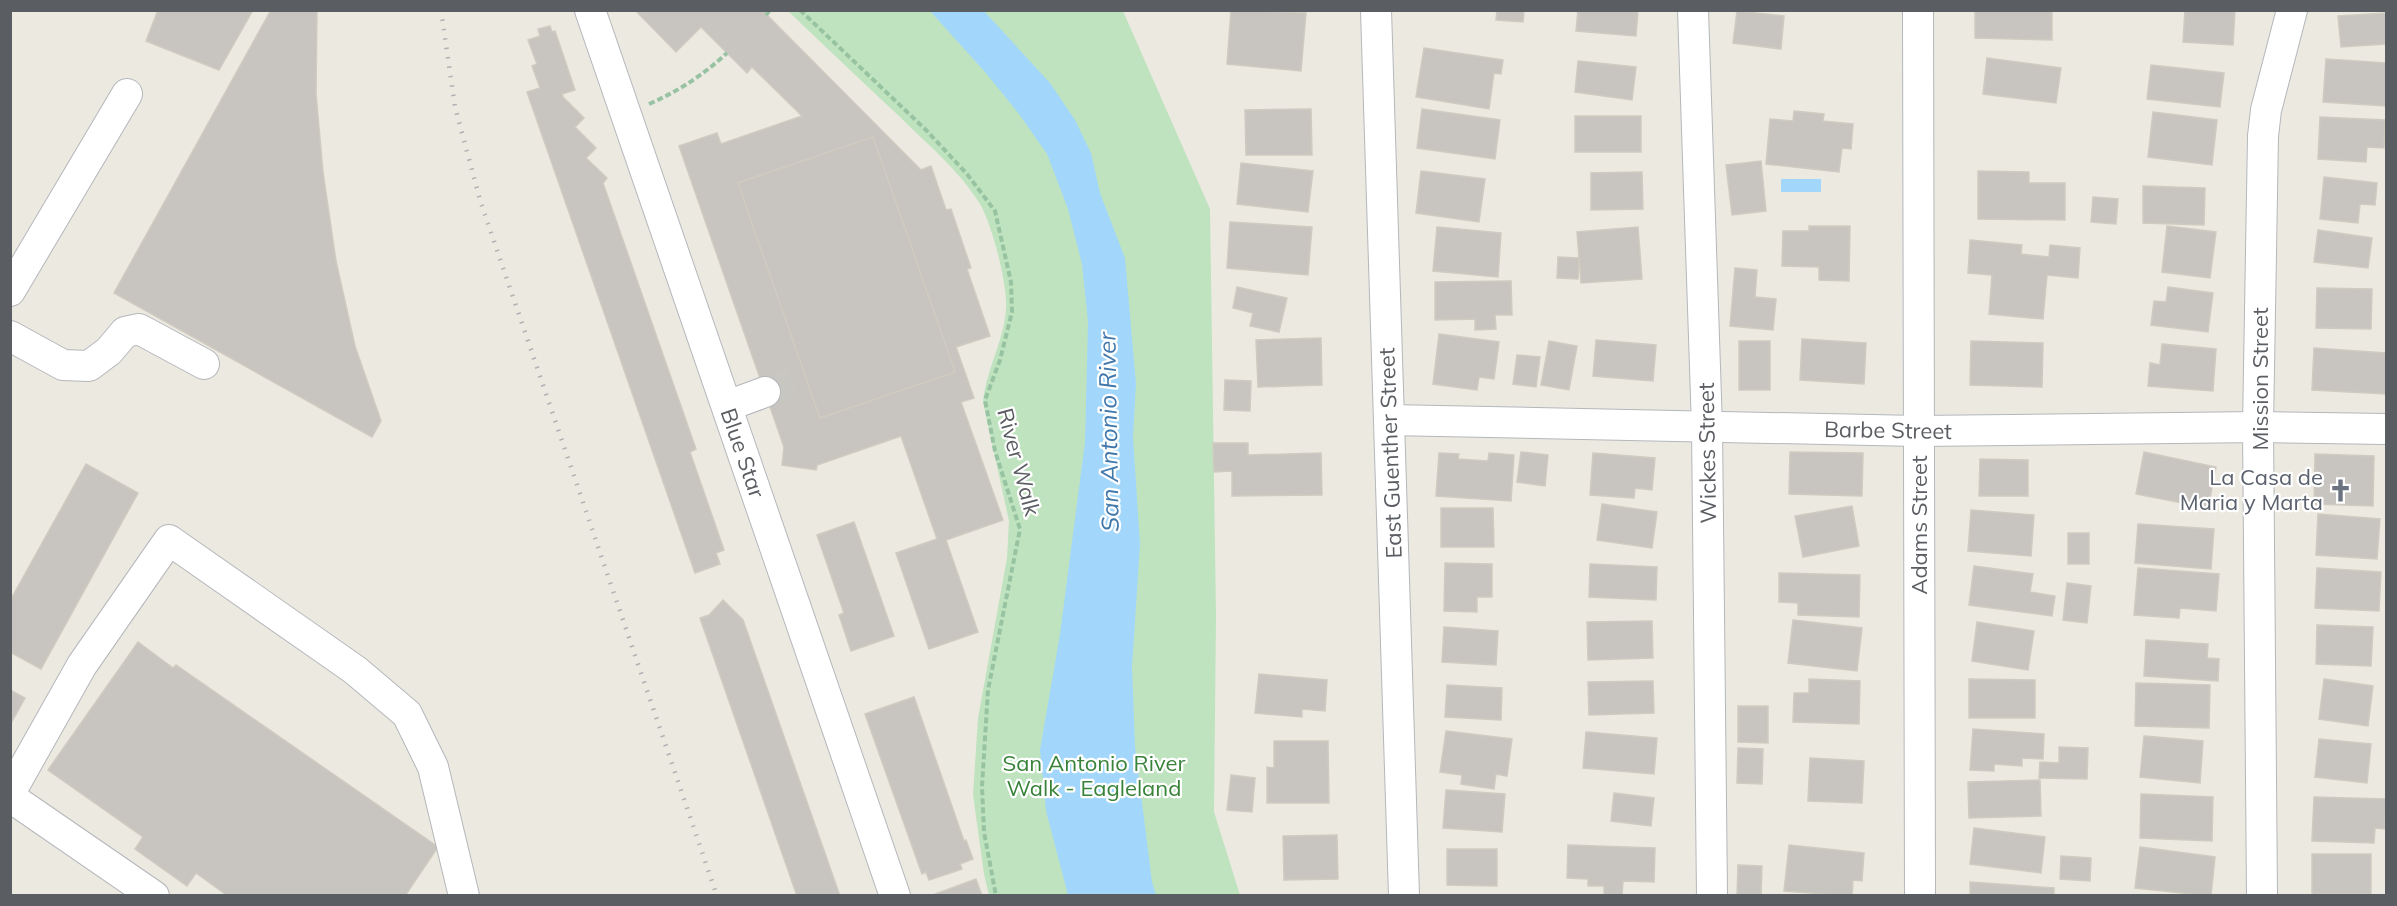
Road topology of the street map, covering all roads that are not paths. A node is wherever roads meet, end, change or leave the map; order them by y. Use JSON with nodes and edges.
{"nodes":[{"id":1,"x":590,"y":10,"type":"edge"},
{"id":2,"x":1376,"y":10,"type":"edge"},
{"id":3,"x":1693,"y":10,"type":"edge"},
{"id":4,"x":1918,"y":10,"type":"edge"},
{"id":5,"x":2292,"y":10,"type":"edge"},
{"id":6,"x":127,"y":94,"type":"dead end"},
{"id":7,"x":12,"y":284,"type":"edge"},
{"id":8,"x":10,"y":336,"type":"edge"},
{"id":9,"x":204,"y":364,"type":"dead end"},
{"id":10,"x":765,"y":392,"type":"tunnel mouth"},
{"id":11,"x":727,"y":406,"type":"junction"},
{"id":12,"x":1389,"y":420,"type":"junction"},
{"id":13,"x":1707,"y":427,"type":"junction"},
{"id":14,"x":2258,"y":427,"type":"junction"},
{"id":15,"x":2386,"y":429,"type":"edge"},
{"id":16,"x":1918,"y":431,"type":"junction"},
{"id":17,"x":10,"y":795,"type":"edge"},
{"id":18,"x":154,"y":896,"type":"edge"},
{"id":19,"x":464,"y":896,"type":"edge"},
{"id":20,"x":895,"y":896,"type":"edge"},
{"id":21,"x":1404,"y":896,"type":"edge"},
{"id":22,"x":1712,"y":896,"type":"edge"},
{"id":23,"x":1920,"y":896,"type":"edge"},
{"id":24,"x":2262,"y":896,"type":"edge"}],
"edges":[{"from":1,"to":11,"type":"street","name":"Blue Star"},
{"from":2,"to":12,"type":"street","name":"East Guenther Street"},
{"from":3,"to":13,"type":"street","name":"Wickes Street"},
{"from":4,"to":16,"type":"street","name":"Adams Street"},
{"from":5,"to":14,"type":"street","name":"Mission Street"},
{"from":6,"to":7,"type":"street"},
{"from":8,"to":9,"type":"street"},
{"from":10,"to":11,"type":"street"},
{"from":11,"to":20,"type":"street","name":"Blue Star"},
{"from":12,"to":13,"type":"street","name":"Barbe Street"},
{"from":12,"to":21,"type":"street","name":"East Guenther Street"},
{"from":13,"to":16,"type":"street","name":"Barbe Street"},
{"from":13,"to":22,"type":"street","name":"Wickes Street"},
{"from":14,"to":15,"type":"street","name":"Barbe Street"},
{"from":14,"to":16,"type":"street","name":"Barbe Street"},
{"from":14,"to":24,"type":"street","name":"Mission Street"},
{"from":16,"to":23,"type":"street","name":"Adams Street"},
{"from":17,"to":18,"type":"street"},
{"from":17,"to":19,"type":"street"}]}
